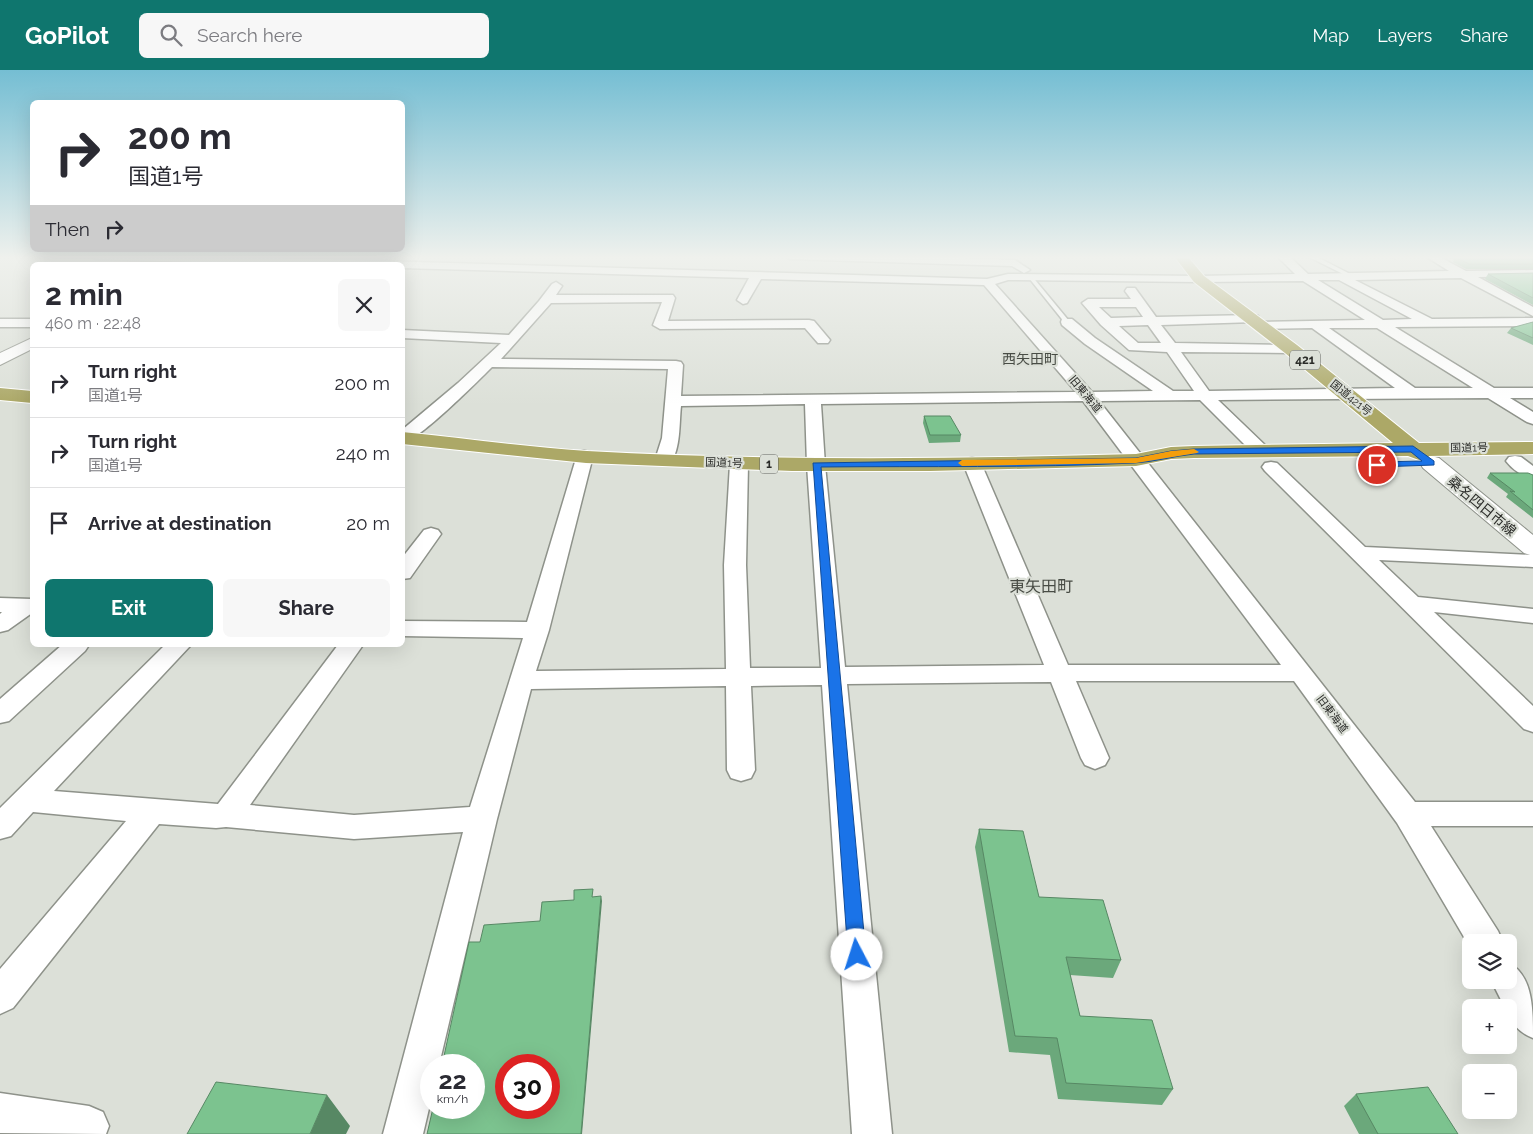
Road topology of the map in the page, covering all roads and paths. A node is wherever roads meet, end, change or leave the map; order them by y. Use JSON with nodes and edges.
{"nodes":[{"id":1,"x":543,"y":306,"type":"edge"},
{"id":2,"x":666,"y":306,"type":"edge"},
{"id":3,"x":1007,"y":306,"type":"edge"},
{"id":4,"x":1055,"y":306,"type":"edge"},
{"id":5,"x":1091,"y":306,"type":"edge"},
{"id":6,"x":1142,"y":306,"type":"edge"},
{"id":7,"x":1234,"y":306,"type":"edge"},
{"id":8,"x":1352,"y":306,"type":"edge"},
{"id":9,"x":1398,"y":306,"type":"edge"},
{"id":10,"x":1521,"y":306,"type":"edge"},
{"id":11,"x":1533,"y":312,"type":"edge"},
{"id":12,"x":1152,"y":321,"type":"junction"},
{"id":13,"x":0,"y":322,"type":"edge"},
{"id":14,"x":1068,"y":322,"type":"joint"},
{"id":15,"x":1106,"y":322,"type":"junction"},
{"id":16,"x":1256,"y":322,"type":"junction"},
{"id":17,"x":1533,"y":322,"type":"edge"},
{"id":18,"x":30,"y":323,"type":"edge"},
{"id":19,"x":1429,"y":323,"type":"junction"},
{"id":20,"x":1314,"y":324,"type":"junction"},
{"id":21,"x":1381,"y":324,"type":"junction"},
{"id":22,"x":405,"y":334,"type":"edge"},
{"id":23,"x":512,"y":339,"type":"junction"},
{"id":24,"x":823,"y":340,"type":"dead end"},
{"id":25,"x":30,"y":345,"type":"edge"},
{"id":26,"x":1134,"y":347,"type":"junction"},
{"id":27,"x":1171,"y":347,"type":"junction"},
{"id":28,"x":1102,"y":349,"type":"junction"},
{"id":29,"x":1291,"y":349,"type":"junction"},
{"id":30,"x":0,"y":360,"type":"edge"},
{"id":31,"x":488,"y":363,"type":"junction"},
{"id":32,"x":1491,"y":392,"type":"junction"},
{"id":33,"x":1411,"y":393,"type":"junction"},
{"id":34,"x":1533,"y":393,"type":"edge"},
{"id":35,"x":0,"y":394,"type":"edge"},
{"id":36,"x":1346,"y":394,"type":"junction"},
{"id":37,"x":1170,"y":396,"type":"junction"},
{"id":38,"x":1204,"y":396,"type":"junction"},
{"id":39,"x":30,"y":397,"type":"edge"},
{"id":40,"x":1088,"y":397,"type":"junction"},
{"id":41,"x":813,"y":400,"type":"junction"},
{"id":42,"x":674,"y":401,"type":"junction"},
{"id":43,"x":1533,"y":419,"type":"edge"},
{"id":44,"x":405,"y":436,"type":"edge"},
{"id":45,"x":405,"y":438,"type":"edge"},
{"id":46,"x":1533,"y":448,"type":"edge"},
{"id":47,"x":584,"y":456,"type":"junction"},
{"id":48,"x":1422,"y":456,"type":"junction"},
{"id":49,"x":1266,"y":459,"type":"junction"},
{"id":50,"x":664,"y":460,"type":"junction"},
{"id":51,"x":1136,"y":460,"type":"junction"},
{"id":52,"x":1524,"y":461,"type":"edge"},
{"id":53,"x":972,"y":463,"type":"junction"},
{"id":54,"x":739,"y":464,"type":"junction"},
{"id":55,"x":816,"y":465,"type":"junction"},
{"id":56,"x":1533,"y":474,"type":"edge"},
{"id":57,"x":431,"y":534,"type":"dead end"},
{"id":58,"x":1533,"y":548,"type":"edge"},
{"id":59,"x":1360,"y":553,"type":"junction"},
{"id":60,"x":1533,"y":561,"type":"edge"},
{"id":61,"x":405,"y":569,"type":"edge"},
{"id":62,"x":1411,"y":603,"type":"junction"},
{"id":63,"x":0,"y":605,"type":"edge"},
{"id":64,"x":29,"y":606,"type":"edge"},
{"id":65,"x":1533,"y":616,"type":"edge"},
{"id":66,"x":0,"y":625,"type":"edge"},
{"id":67,"x":405,"y":628,"type":"edge"},
{"id":68,"x":537,"y":630,"type":"junction"},
{"id":69,"x":75,"y":647,"type":"edge"},
{"id":70,"x":177,"y":647,"type":"edge"},
{"id":71,"x":349,"y":647,"type":"edge"},
{"id":72,"x":1059,"y":673,"type":"junction"},
{"id":73,"x":1301,"y":673,"type":"junction"},
{"id":74,"x":834,"y":676,"type":"junction"},
{"id":75,"x":738,"y":678,"type":"junction"},
{"id":76,"x":520,"y":680,"type":"junction"},
{"id":77,"x":0,"y":714,"type":"edge"},
{"id":78,"x":1533,"y":722,"type":"edge"},
{"id":79,"x":1095,"y":758,"type":"dead end"},
{"id":80,"x":741,"y":770,"type":"dead end"},
{"id":81,"x":27,"y":800,"type":"junction"},
{"id":82,"x":152,"y":811,"type":"junction"},
{"id":83,"x":1407,"y":814,"type":"junction"},
{"id":84,"x":1533,"y":814,"type":"edge"},
{"id":85,"x":226,"y":815,"type":"junction"},
{"id":86,"x":482,"y":819,"type":"junction"},
{"id":87,"x":0,"y":827,"type":"edge"},
{"id":88,"x":1481,"y":934,"type":"edge"},
{"id":89,"x":1514,"y":989,"type":"edge"},
{"id":90,"x":0,"y":996,"type":"edge"},
{"id":91,"x":1533,"y":1020,"type":"edge"},
{"id":92,"x":0,"y":1113,"type":"edge"},
{"id":93,"x":89,"y":1126,"type":"dead end"},
{"id":94,"x":403,"y":1134,"type":"edge"},
{"id":95,"x":872,"y":1134,"type":"edge"}],
"edges":[{"from":1,"to":23,"type":"street"},
{"from":2,"to":24,"type":"street"},
{"from":3,"to":40,"type":"street","name":"旧東海道"},
{"from":4,"to":14,"type":"lane"},
{"from":5,"to":15,"type":"street"},
{"from":6,"to":12,"type":"street"},
{"from":7,"to":16,"type":"highway","name":"国道421号","number":"421"},
{"from":8,"to":21,"type":"street"},
{"from":9,"to":19,"type":"street"},
{"from":10,"to":11,"type":"street"},
{"from":12,"to":15,"type":"street"},
{"from":12,"to":16,"type":"street"},
{"from":12,"to":27,"type":"street"},
{"from":13,"to":18,"type":"street"},
{"from":14,"to":28,"type":"street"},
{"from":15,"to":26,"type":"street"},
{"from":16,"to":20,"type":"street"},
{"from":16,"to":29,"type":"highway","name":"国道421号","number":"421"},
{"from":17,"to":19,"type":"street"},
{"from":19,"to":21,"type":"street"},
{"from":20,"to":21,"type":"street"},
{"from":20,"to":33,"type":"street"},
{"from":21,"to":32,"type":"street"},
{"from":22,"to":23,"type":"street"},
{"from":23,"to":31,"type":"street"},
{"from":25,"to":30,"type":"main road"},
{"from":26,"to":27,"type":"street"},
{"from":26,"to":28,"type":"street"},
{"from":27,"to":29,"type":"street"},
{"from":27,"to":38,"type":"street"},
{"from":28,"to":37,"type":"street"},
{"from":29,"to":36,"type":"highway","name":"国道421号","number":"421"},
{"from":31,"to":42,"type":"street"},
{"from":31,"to":44,"type":"street"},
{"from":32,"to":33,"type":"street"},
{"from":32,"to":34,"type":"street"},
{"from":32,"to":43,"type":"street"},
{"from":33,"to":36,"type":"street"},
{"from":35,"to":39,"type":"highway"},
{"from":36,"to":38,"type":"street"},
{"from":36,"to":48,"type":"highway","name":"国道421号","number":"421"},
{"from":37,"to":38,"type":"street"},
{"from":37,"to":40,"type":"street"},
{"from":38,"to":49,"type":"street"},
{"from":40,"to":41,"type":"street"},
{"from":40,"to":51,"type":"street","name":"旧東海道"},
{"from":41,"to":42,"type":"street"},
{"from":41,"to":55,"type":"street"},
{"from":42,"to":50,"type":"street"},
{"from":45,"to":47,"type":"highway","name":"国道1号","number":"1"},
{"from":46,"to":48,"type":"highway","name":"国道1号","number":"1"},
{"from":47,"to":50,"type":"highway","name":"国道1号","number":"1"},
{"from":47,"to":68,"type":"street"},
{"from":48,"to":49,"type":"highway","name":"国道1号","number":"1"},
{"from":48,"to":52,"type":"highway","name":"国道1号","number":"1"},
{"from":48,"to":58,"type":"main road","name":"桑名四日市線"},
{"from":49,"to":51,"type":"highway","name":"国道1号","number":"1"},
{"from":49,"to":59,"type":"street"},
{"from":50,"to":54,"type":"highway","name":"国道1号","number":"1"},
{"from":51,"to":53,"type":"highway","name":"国道1号","number":"1"},
{"from":51,"to":73,"type":"street","name":"旧東海道"},
{"from":52,"to":56,"type":"street"},
{"from":53,"to":55,"type":"highway","name":"国道1号","number":"1"},
{"from":53,"to":72,"type":"street"},
{"from":54,"to":55,"type":"highway","name":"国道1号","number":"1"},
{"from":54,"to":75,"type":"street"},
{"from":55,"to":74,"type":"street"},
{"from":57,"to":61,"type":"street"},
{"from":59,"to":60,"type":"street"},
{"from":59,"to":62,"type":"street"},
{"from":62,"to":65,"type":"street"},
{"from":62,"to":78,"type":"street"},
{"from":63,"to":64,"type":"street"},
{"from":64,"to":66,"type":"street"},
{"from":67,"to":68,"type":"street"},
{"from":68,"to":76,"type":"street"},
{"from":69,"to":77,"type":"street"},
{"from":70,"to":81,"type":"street"},
{"from":71,"to":85,"type":"street"},
{"from":72,"to":73,"type":"street"},
{"from":72,"to":74,"type":"street"},
{"from":72,"to":79,"type":"street"},
{"from":73,"to":83,"type":"street","name":"旧東海道"},
{"from":74,"to":75,"type":"street"},
{"from":74,"to":95,"type":"street"},
{"from":75,"to":76,"type":"street"},
{"from":75,"to":80,"type":"street"},
{"from":76,"to":86,"type":"street"},
{"from":81,"to":82,"type":"street"},
{"from":81,"to":87,"type":"street"},
{"from":82,"to":85,"type":"street"},
{"from":82,"to":90,"type":"street"},
{"from":83,"to":84,"type":"street"},
{"from":83,"to":88,"type":"street","name":"旧東海道"},
{"from":85,"to":86,"type":"street"},
{"from":86,"to":94,"type":"street"},
{"from":89,"to":91,"type":"street"},
{"from":92,"to":93,"type":"street"}]}
